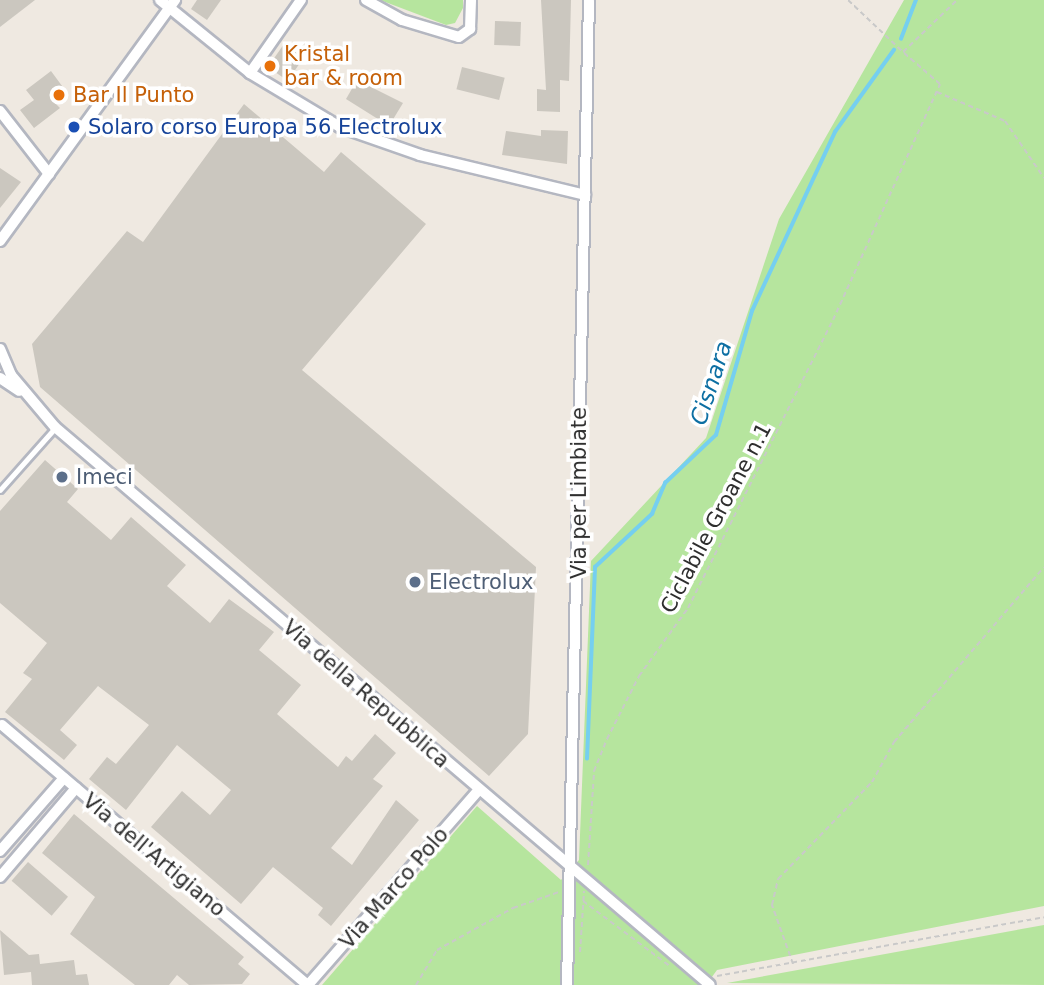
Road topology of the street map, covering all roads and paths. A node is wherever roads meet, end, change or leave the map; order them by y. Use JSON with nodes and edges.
{"nodes":[{"id":1,"x":160,"y":0,"type":"edge"},
{"id":2,"x":175,"y":0,"type":"edge"},
{"id":3,"x":301,"y":0,"type":"edge"},
{"id":4,"x":366,"y":0,"type":"edge"},
{"id":5,"x":471,"y":0,"type":"edge"},
{"id":6,"x":589,"y":0,"type":"edge"},
{"id":7,"x":848,"y":0,"type":"edge"},
{"id":8,"x":957,"y":0,"type":"edge"},
{"id":9,"x":168,"y":9,"type":"junction"},
{"id":10,"x":903,"y":52,"type":"junction"},
{"id":11,"x":250,"y":74,"type":"junction"},
{"id":12,"x":937,"y":92,"type":"junction"},
{"id":13,"x":0,"y":111,"type":"edge"},
{"id":14,"x":49,"y":174,"type":"junction"},
{"id":15,"x":1044,"y":178,"type":"edge"},
{"id":16,"x":585,"y":195,"type":"junction"},
{"id":17,"x":0,"y":242,"type":"edge"},
{"id":18,"x":0,"y":349,"type":"edge"},
{"id":19,"x":0,"y":378,"type":"edge"},
{"id":20,"x":28,"y":397,"type":"junction"},
{"id":21,"x":55,"y":427,"type":"junction"},
{"id":22,"x":0,"y":490,"type":"edge"},
{"id":23,"x":1044,"y":566,"type":"edge"},
{"id":24,"x":2,"y":725,"type":"edge"},
{"id":25,"x":64,"y":778,"type":"junction"},
{"id":26,"x":76,"y":788,"type":"junction"},
{"id":27,"x":479,"y":790,"type":"junction"},
{"id":28,"x":0,"y":851,"type":"edge"},
{"id":29,"x":572,"y":869,"type":"junction"},
{"id":30,"x":0,"y":877,"type":"edge"},
{"id":31,"x":586,"y":881,"type":"junction"},
{"id":32,"x":569,"y":893,"type":"junction"},
{"id":33,"x":582,"y":900,"type":"junction"},
{"id":34,"x":1044,"y":916,"type":"edge"},
{"id":35,"x":579,"y":961,"type":"dead end"},
{"id":36,"x":793,"y":964,"type":"junction"},
{"id":37,"x":673,"y":969,"type":"dead end"},
{"id":38,"x":708,"y":984,"type":"edge"},
{"id":39,"x":307,"y":985,"type":"edge"},
{"id":40,"x":416,"y":985,"type":"edge"},
{"id":41,"x":567,"y":985,"type":"edge"}],
"edges":[{"from":1,"to":9,"type":"street"},
{"from":2,"to":9,"type":"street"},
{"from":3,"to":11,"type":"street"},
{"from":4,"to":5,"type":"street"},
{"from":6,"to":16,"type":"street","name":"Via per Limbiate"},
{"from":7,"to":10,"type":"path"},
{"from":8,"to":10,"type":"path"},
{"from":9,"to":11,"type":"street"},
{"from":9,"to":14,"type":"street"},
{"from":10,"to":12,"type":"path"},
{"from":11,"to":16,"type":"street"},
{"from":12,"to":15,"type":"path"},
{"from":12,"to":31,"type":"path","name":"Ciclabile Groane n.1"},
{"from":13,"to":14,"type":"street"},
{"from":14,"to":17,"type":"street"},
{"from":16,"to":29,"type":"street","name":"Via per Limbiate"},
{"from":18,"to":20,"type":"street","name":"Via della Repubblica"},
{"from":19,"to":20,"type":"street","name":"Via della Repubblica"},
{"from":20,"to":21,"type":"street","name":"Via della Repubblica"},
{"from":21,"to":22,"type":"lane"},
{"from":21,"to":27,"type":"street","name":"Via della Repubblica"},
{"from":23,"to":36,"type":"path"},
{"from":24,"to":25,"type":"street","name":"Via dell'Artigiano"},
{"from":25,"to":26,"type":"street","name":"Via dell'Artigiano"},
{"from":25,"to":28,"type":"street"},
{"from":26,"to":30,"type":"street"},
{"from":26,"to":39,"type":"street","name":"Via dell'Artigiano"},
{"from":27,"to":29,"type":"street","name":"Via della Repubblica"},
{"from":27,"to":39,"type":"street","name":"Via Marco Polo"},
{"from":29,"to":31,"type":"street","name":"Via della Repubblica"},
{"from":29,"to":32,"type":"street","name":"Via per Limbiate"},
{"from":31,"to":33,"type":"path","name":"Ciclabile Groane n.1"},
{"from":31,"to":38,"type":"street","name":"Via della Repubblica"},
{"from":32,"to":33,"type":"path"},
{"from":32,"to":40,"type":"path"},
{"from":32,"to":41,"type":"street","name":"Via per Limbiate"},
{"from":33,"to":35,"type":"path","name":"Ciclabile Groane n.1"},
{"from":33,"to":37,"type":"path"},
{"from":34,"to":36,"type":"path"},
{"from":36,"to":38,"type":"path"}]}
